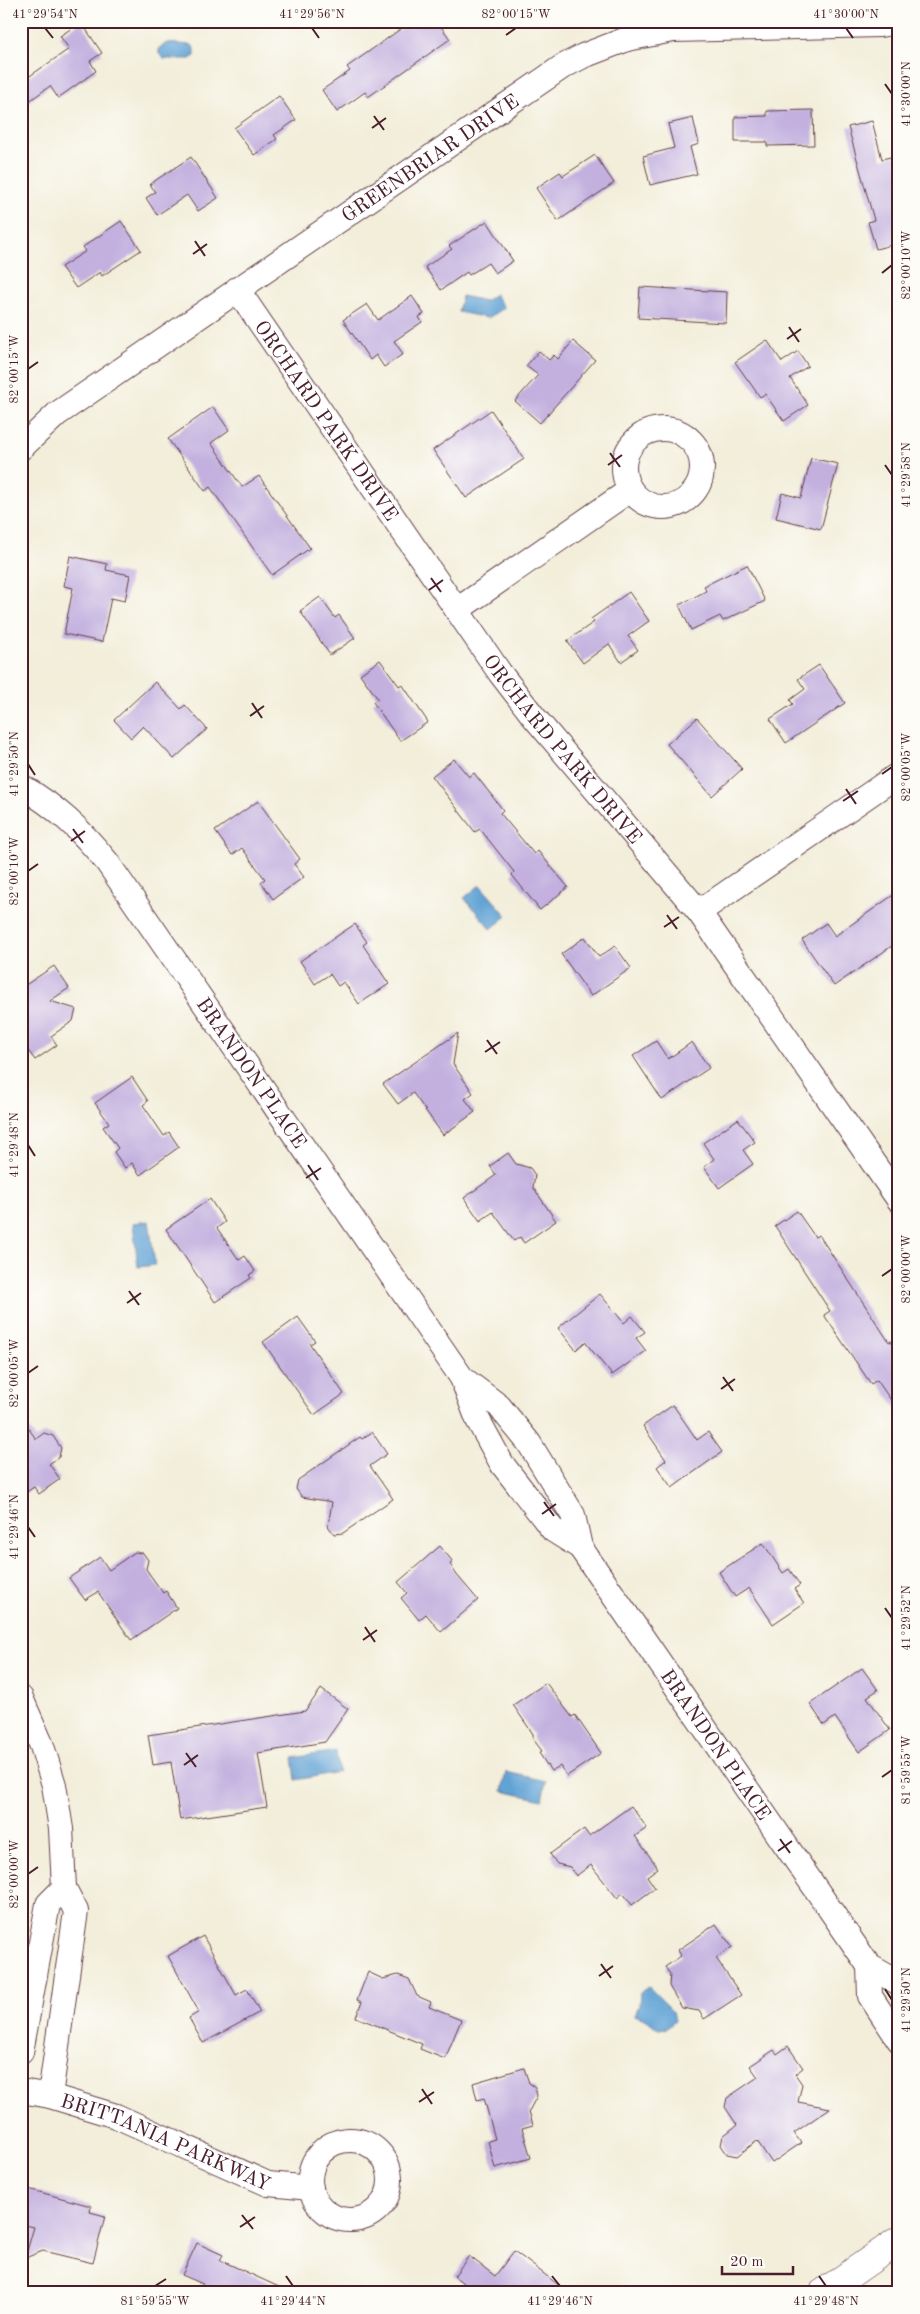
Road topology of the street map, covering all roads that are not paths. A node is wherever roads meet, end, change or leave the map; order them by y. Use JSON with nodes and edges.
{"nodes":[{"id":1,"x":899,"y":22,"type":"edge"},
{"id":2,"x":237,"y":289,"type":"junction"},
{"id":3,"x":21,"y":448,"type":"edge"},
{"id":4,"x":630,"y":490,"type":"dead end"},
{"id":5,"x":457,"y":610,"type":"junction"},
{"id":6,"x":899,"y":774,"type":"edge"},
{"id":7,"x":21,"y":786,"type":"edge"},
{"id":8,"x":699,"y":912,"type":"junction"},
{"id":9,"x":899,"y":1200,"type":"edge"},
{"id":10,"x":462,"y":1378,"type":"junction"},
{"id":11,"x":580,"y":1547,"type":"junction"},
{"id":12,"x":21,"y":1698,"type":"edge"},
{"id":13,"x":64,"y":1888,"type":"junction"},
{"id":14,"x":869,"y":1966,"type":"junction"},
{"id":15,"x":899,"y":1983,"type":"edge"},
{"id":16,"x":899,"y":2040,"type":"edge"},
{"id":17,"x":21,"y":2052,"type":"edge"},
{"id":18,"x":21,"y":2091,"type":"edge"},
{"id":19,"x":50,"y":2096,"type":"junction"},
{"id":20,"x":311,"y":2188,"type":"dead end"},
{"id":21,"x":899,"y":2240,"type":"edge"},
{"id":22,"x":823,"y":2293,"type":"edge"}],
"edges":[{"from":1,"to":2,"type":"street","name":"GREENBRIAR DRIVE"},
{"from":2,"to":3,"type":"street","name":"GREENBRIAR DRIVE"},
{"from":2,"to":5,"type":"street","name":"ORCHARD PARK DRIVE"},
{"from":4,"to":5,"type":"street"},
{"from":5,"to":8,"type":"street","name":"ORCHARD PARK DRIVE"},
{"from":6,"to":8,"type":"street"},
{"from":7,"to":10,"type":"street","name":"BRANDON PLACE"},
{"from":8,"to":9,"type":"street","name":"ORCHARD PARK DRIVE"},
{"from":10,"to":11,"type":"street","name":"BRANDON PLACE"},
{"from":10,"to":11,"type":"street","name":"BRANDON PLACE"},
{"from":11,"to":14,"type":"street","name":"BRANDON PLACE"},
{"from":12,"to":13,"type":"street"},
{"from":13,"to":17,"type":"street"},
{"from":13,"to":19,"type":"street"},
{"from":14,"to":15,"type":"street","name":"BRANDON PLACE"},
{"from":14,"to":16,"type":"street"},
{"from":18,"to":19,"type":"street","name":"BRITTANIA PARKWAY"},
{"from":19,"to":20,"type":"street","name":"BRITTANIA PARKWAY"},
{"from":21,"to":22,"type":"street"}]}
